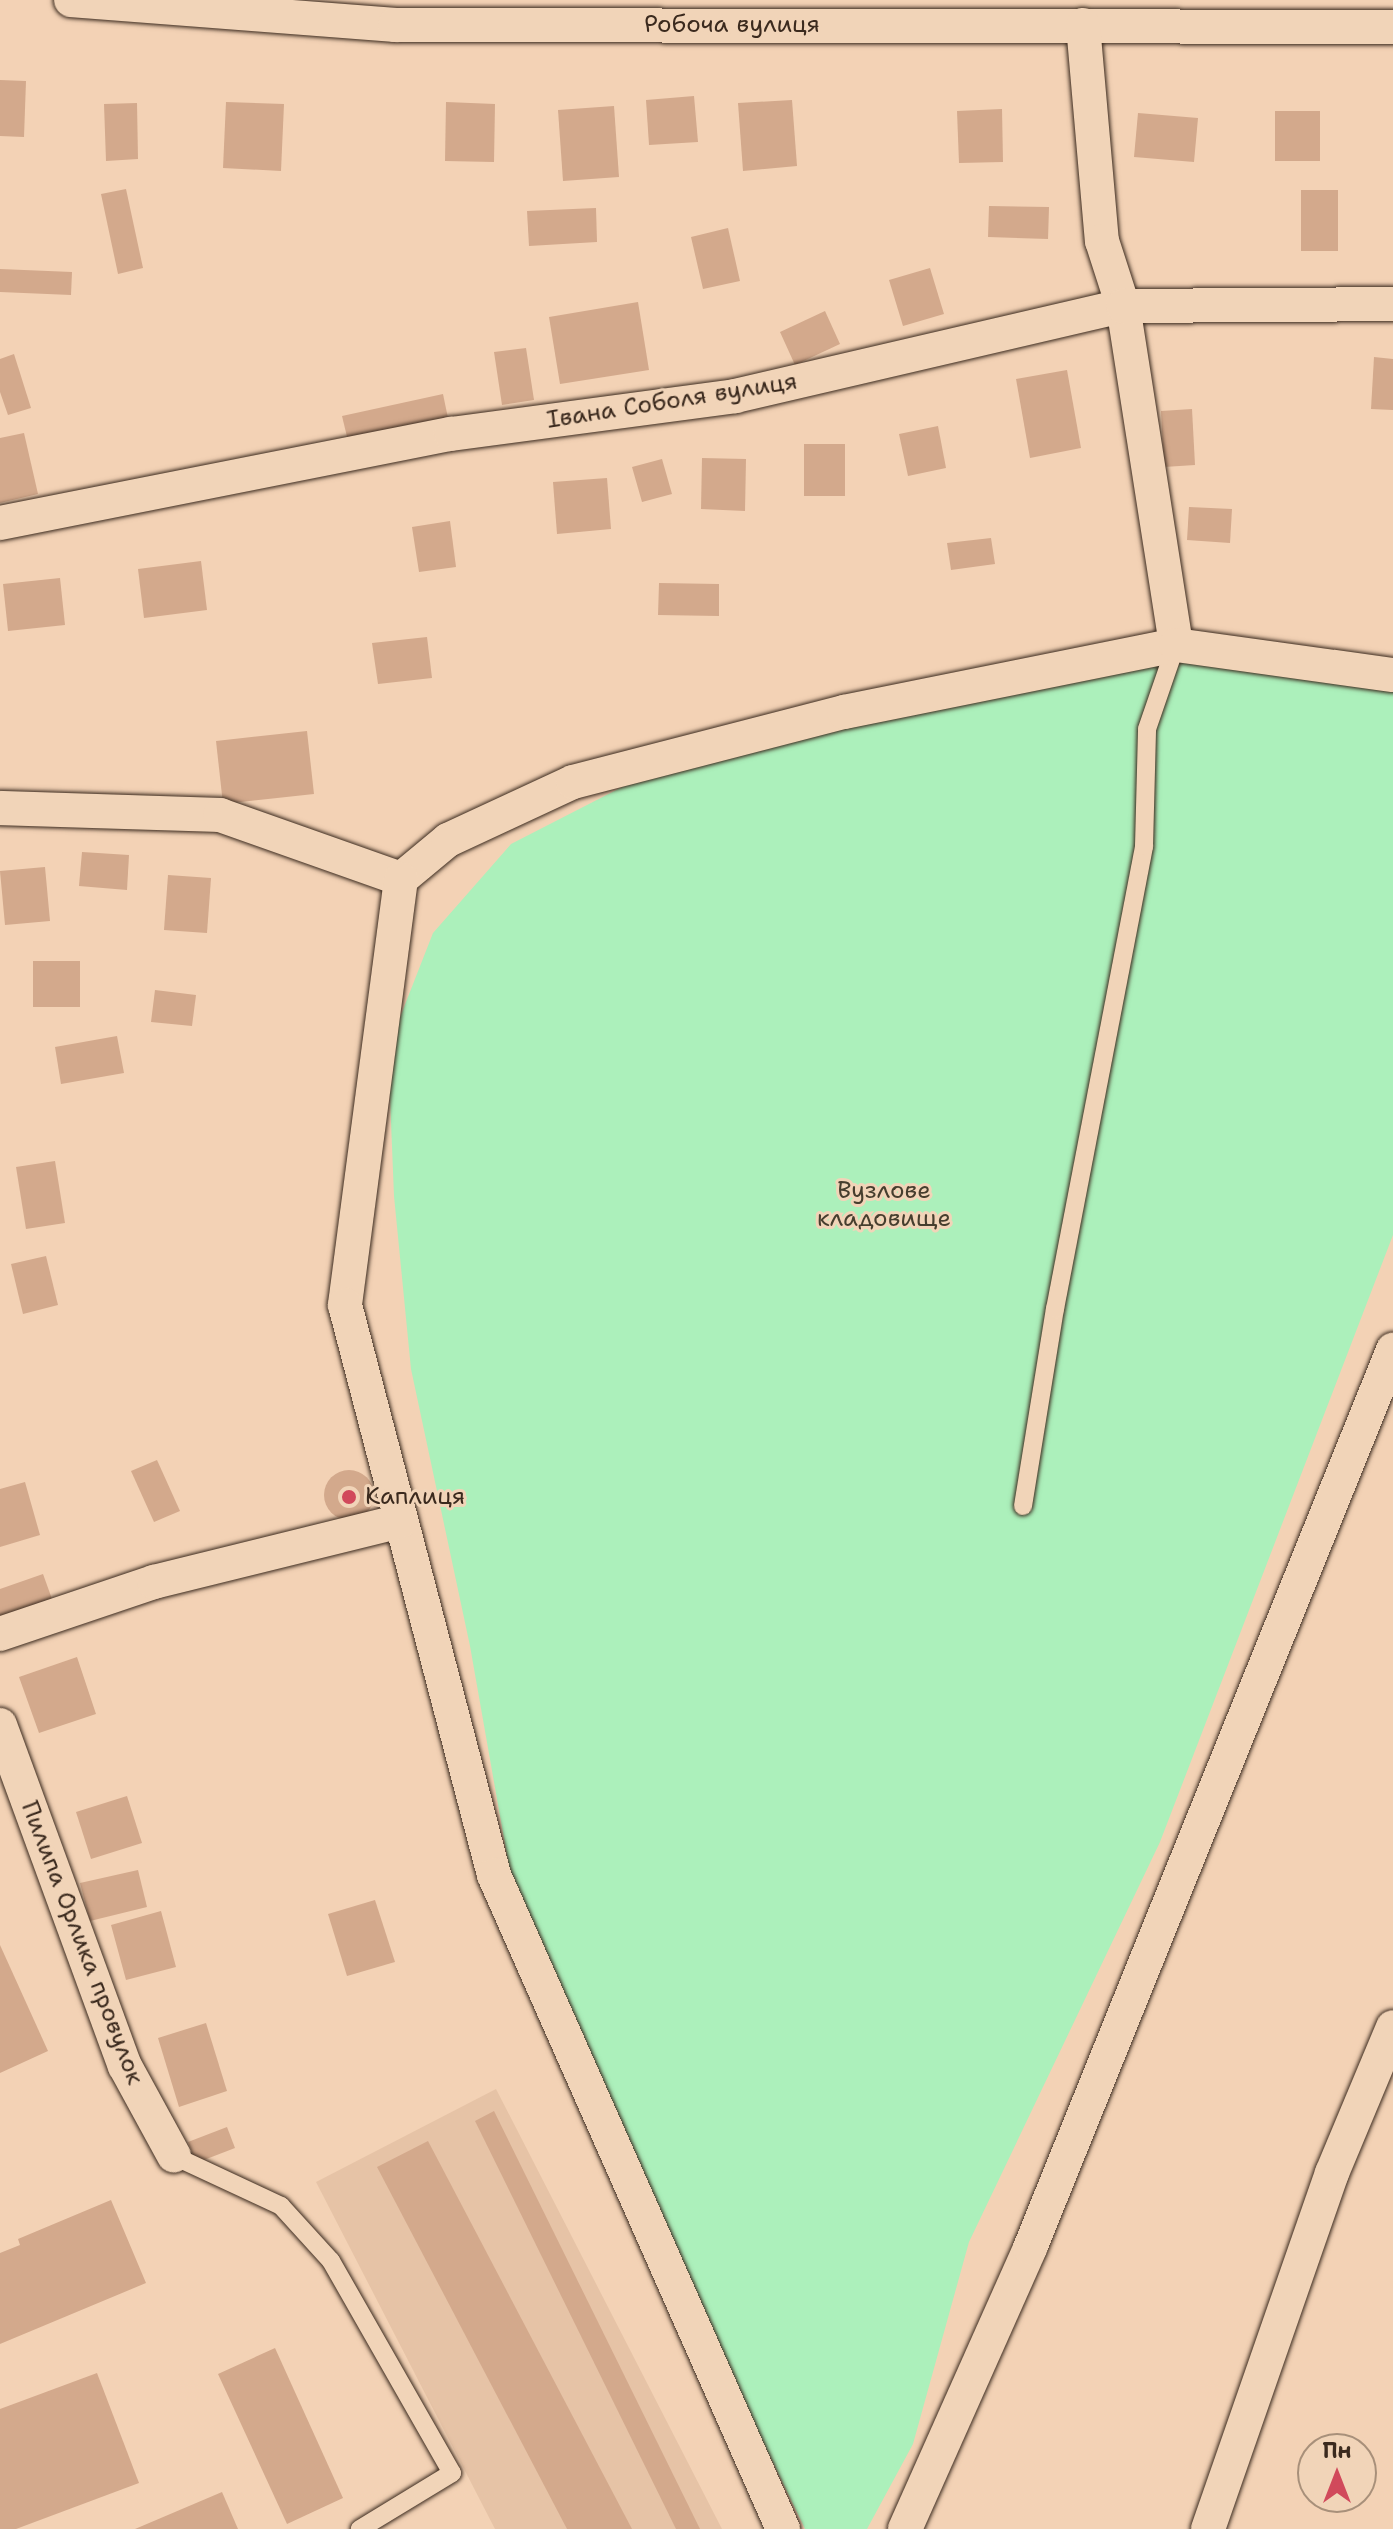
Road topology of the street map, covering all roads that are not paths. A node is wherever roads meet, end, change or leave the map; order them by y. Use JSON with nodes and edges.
{"nodes":[{"id":1,"x":71,"y":0,"type":"edge"},
{"id":2,"x":1083,"y":25,"type":"junction"},
{"id":3,"x":1393,"y":27,"type":"edge"},
{"id":4,"x":1393,"y":304,"type":"edge"},
{"id":5,"x":1123,"y":306,"type":"junction"},
{"id":6,"x":0,"y":523,"type":"edge"},
{"id":7,"x":1176,"y":645,"type":"junction"},
{"id":8,"x":1393,"y":675,"type":"edge"},
{"id":9,"x":0,"y":808,"type":"edge"},
{"id":10,"x":401,"y":879,"type":"junction"},
{"id":11,"x":1393,"y":1350,"type":"edge"},
{"id":12,"x":1023,"y":1506,"type":"dead end"},
{"id":13,"x":401,"y":1521,"type":"junction"},
{"id":14,"x":0,"y":1634,"type":"edge"},
{"id":15,"x":0,"y":1725,"type":"edge"},
{"id":16,"x":1393,"y":2027,"type":"edge"},
{"id":17,"x":174,"y":2156,"type":"joint"},
{"id":18,"x":360,"y":2529,"type":"edge"},
{"id":19,"x":783,"y":2529,"type":"edge"},
{"id":20,"x":905,"y":2529,"type":"edge"},
{"id":21,"x":1208,"y":2529,"type":"edge"}],
"edges":[{"from":1,"to":2,"type":"street","name":"Робоча вулиця"},
{"from":2,"to":3,"type":"street","name":"Робоча вулиця"},
{"from":2,"to":5,"type":"street"},
{"from":4,"to":5,"type":"street","name":"Івана Соболя вулиця"},
{"from":5,"to":6,"type":"street","name":"Івана Соболя вулиця"},
{"from":5,"to":7,"type":"street"},
{"from":7,"to":8,"type":"street"},
{"from":7,"to":10,"type":"street"},
{"from":7,"to":12,"type":"lane"},
{"from":9,"to":10,"type":"street"},
{"from":10,"to":13,"type":"street"},
{"from":11,"to":20,"type":"street"},
{"from":13,"to":14,"type":"street"},
{"from":13,"to":19,"type":"street"},
{"from":15,"to":17,"type":"street","name":"Пилипа Орлика провулок"},
{"from":16,"to":21,"type":"street"},
{"from":17,"to":18,"type":"lane"}]}
